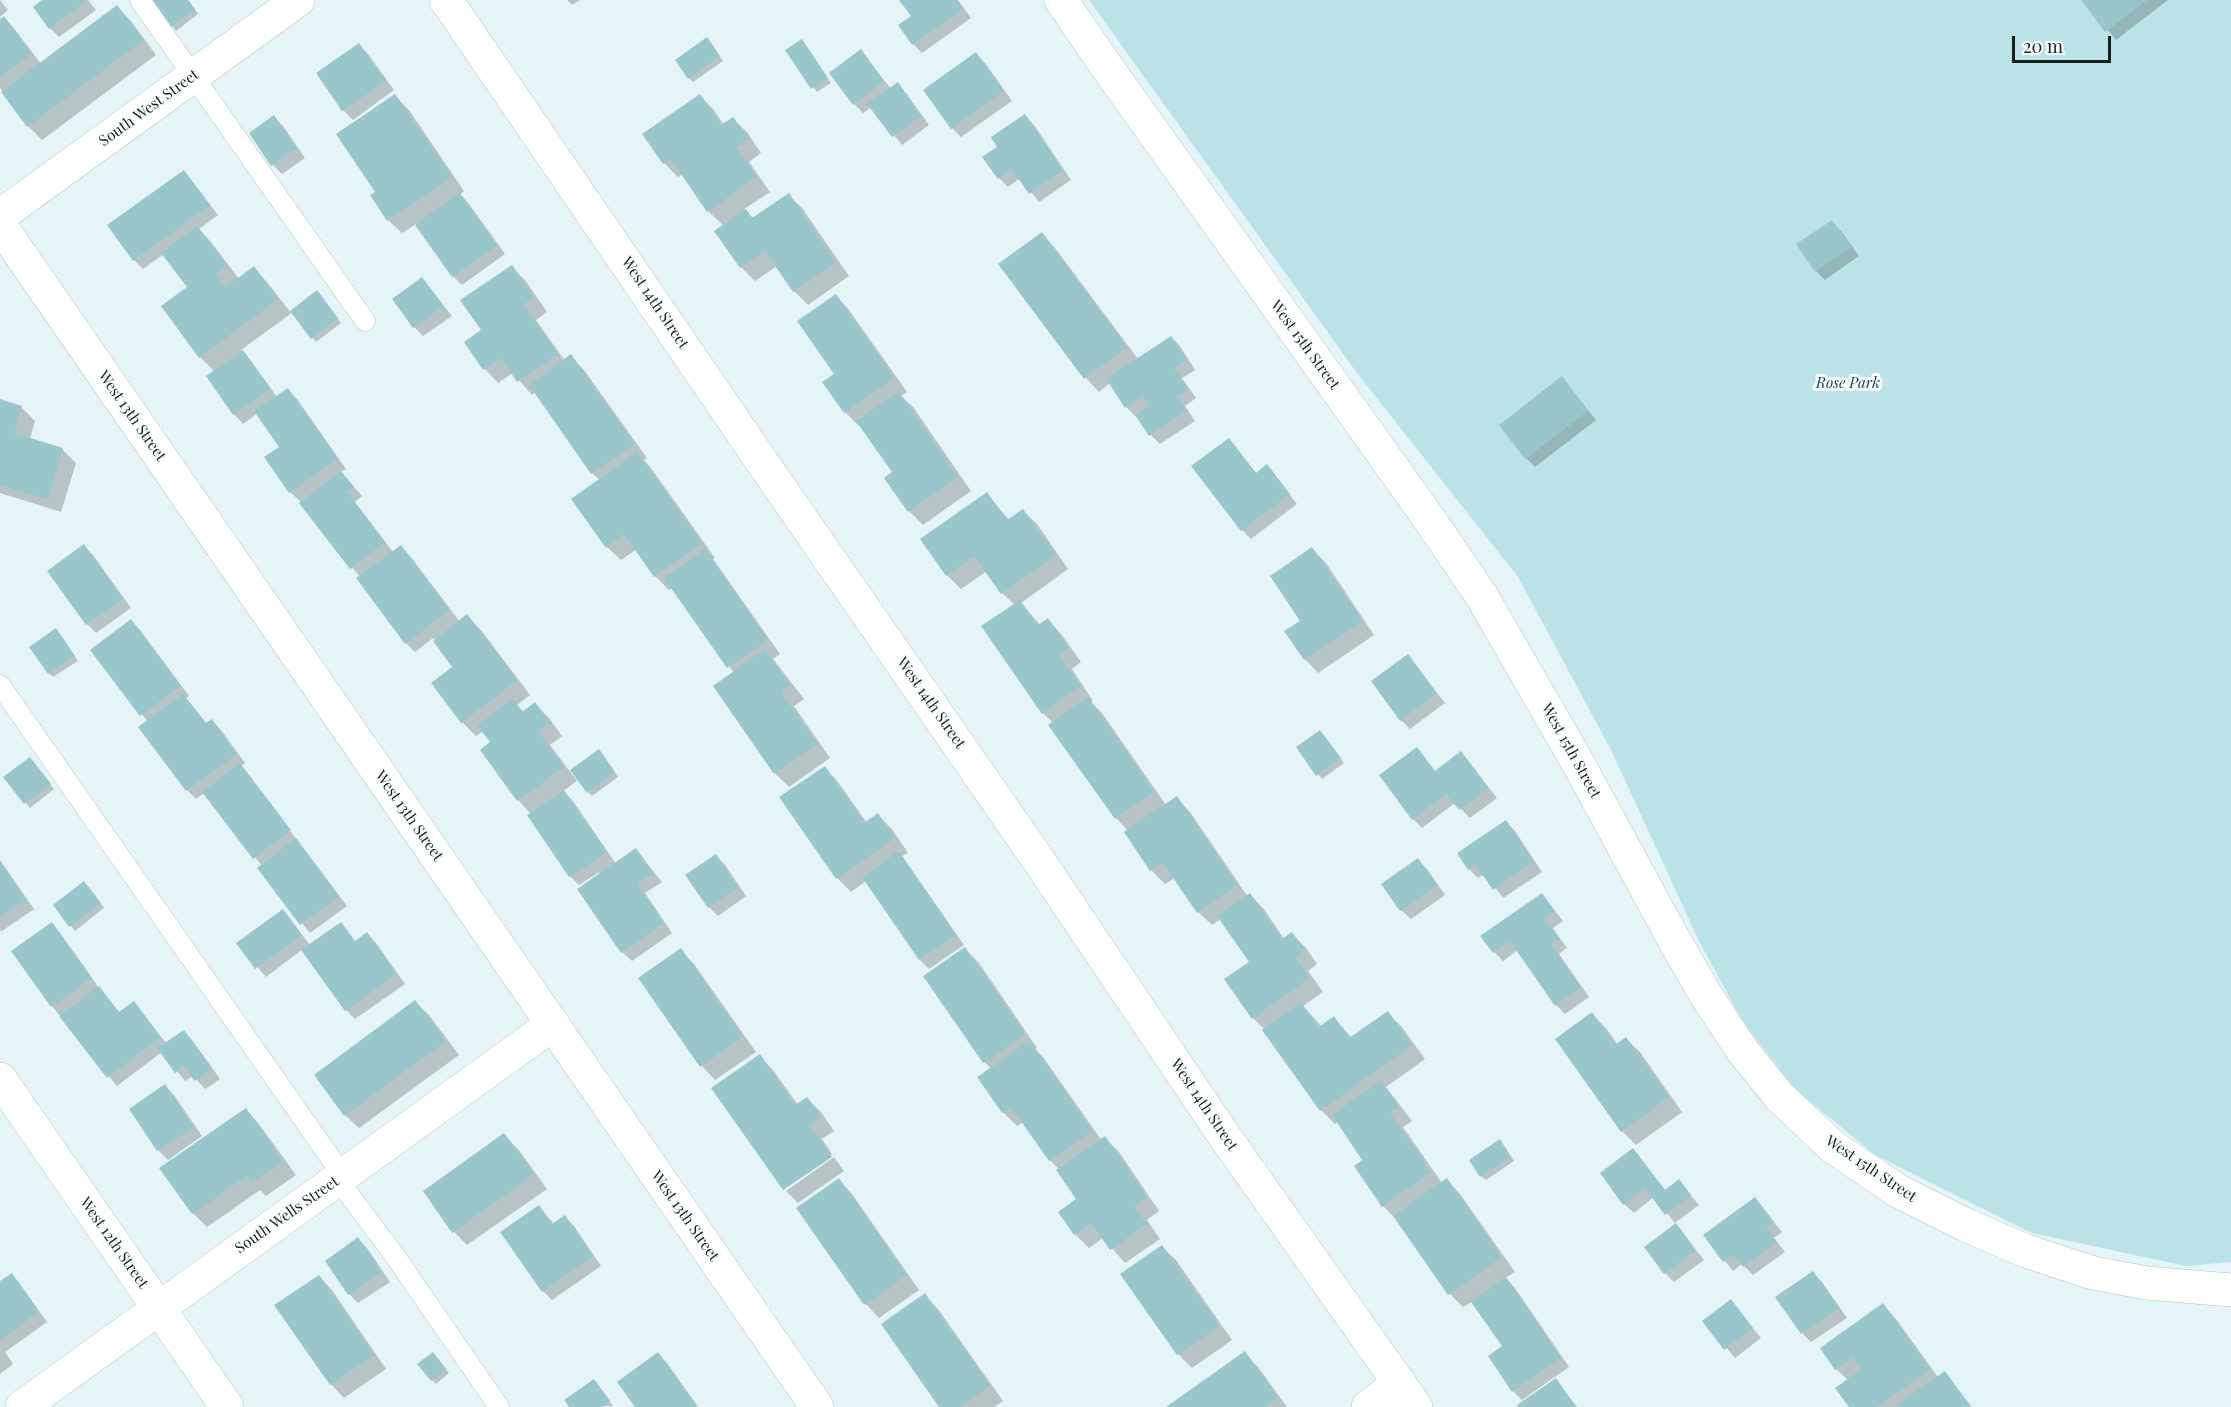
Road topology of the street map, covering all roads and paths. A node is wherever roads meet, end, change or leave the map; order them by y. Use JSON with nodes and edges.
{"nodes":[{"id":1,"x":140,"y":0,"type":"edge"},
{"id":2,"x":298,"y":0,"type":"edge"},
{"id":3,"x":446,"y":0,"type":"edge"},
{"id":4,"x":1061,"y":0,"type":"edge"},
{"id":5,"x":193,"y":76,"type":"junction"},
{"id":6,"x":0,"y":216,"type":"edge"},
{"id":7,"x":0,"y":225,"type":"edge"},
{"id":8,"x":364,"y":321,"type":"dead end"},
{"id":9,"x":0,"y":685,"type":"edge"},
{"id":10,"x":553,"y":1024,"type":"junction"},
{"id":11,"x":0,"y":1080,"type":"edge"},
{"id":12,"x":340,"y":1177,"type":"junction"},
{"id":13,"x":2231,"y":1290,"type":"edge"},
{"id":14,"x":158,"y":1307,"type":"junction"},
{"id":15,"x":1408,"y":1395,"type":"edge"},
{"id":16,"x":22,"y":1407,"type":"edge"},
{"id":17,"x":227,"y":1407,"type":"edge"},
{"id":18,"x":499,"y":1407,"type":"edge"},
{"id":19,"x":817,"y":1407,"type":"edge"},
{"id":20,"x":1368,"y":1407,"type":"edge"}],
"edges":[{"from":1,"to":5,"type":"lane"},
{"from":2,"to":5,"type":"street","name":"South West Street"},
{"from":3,"to":15,"type":"street","name":"West 14th Street"},
{"from":4,"to":13,"type":"street","name":"West 15th Street"},
{"from":5,"to":6,"type":"street","name":"South West Street"},
{"from":5,"to":8,"type":"lane"},
{"from":7,"to":10,"type":"street","name":"West 13th Street"},
{"from":9,"to":12,"type":"lane"},
{"from":10,"to":12,"type":"street","name":"South Wells Street"},
{"from":10,"to":19,"type":"street","name":"West 13th Street"},
{"from":11,"to":14,"type":"street","name":"West 12th Street"},
{"from":12,"to":14,"type":"street","name":"South Wells Street"},
{"from":12,"to":18,"type":"lane"},
{"from":14,"to":16,"type":"street","name":"South Wells Street"},
{"from":14,"to":17,"type":"street","name":"West 12th Street"},
{"from":15,"to":20,"type":"street"}]}
